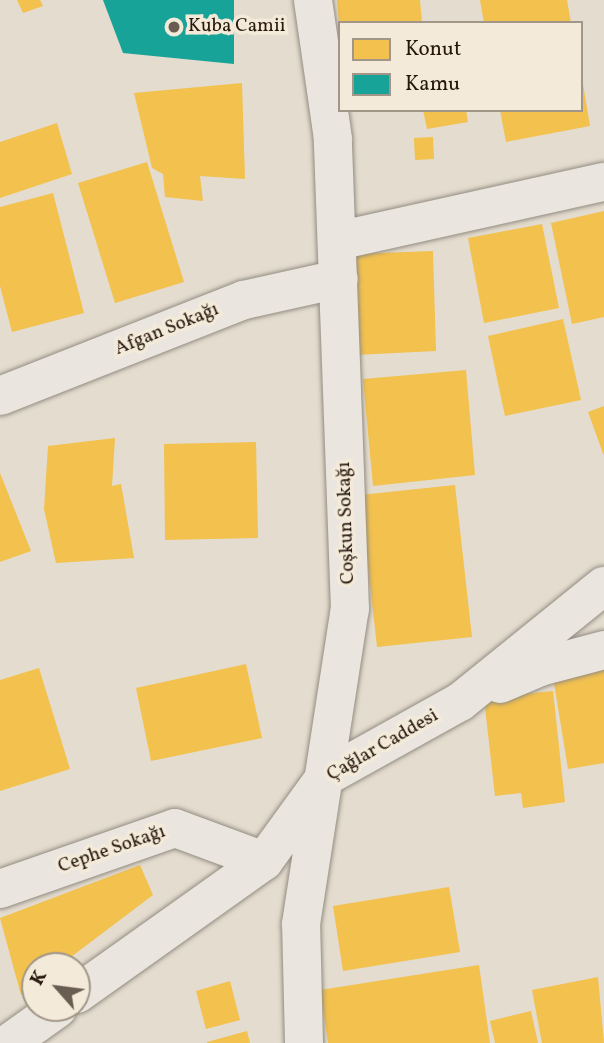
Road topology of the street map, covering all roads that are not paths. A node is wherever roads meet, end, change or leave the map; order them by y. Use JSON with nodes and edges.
{"nodes":[{"id":1,"x":313,"y":0,"type":"edge"},
{"id":2,"x":604,"y":182,"type":"edge"},
{"id":3,"x":337,"y":241,"type":"junction"},
{"id":4,"x":339,"y":279,"type":"junction"},
{"id":5,"x":0,"y":396,"type":"edge"},
{"id":6,"x":604,"y":586,"type":"edge"},
{"id":7,"x":604,"y":650,"type":"edge"},
{"id":8,"x":460,"y":702,"type":"junction"},
{"id":9,"x":325,"y":777,"type":"junction"},
{"id":10,"x":264,"y":860,"type":"junction"},
{"id":11,"x":0,"y":889,"type":"edge"},
{"id":12,"x":91,"y":984,"type":"edge"},
{"id":13,"x":38,"y":1022,"type":"edge"},
{"id":14,"x":9,"y":1043,"type":"edge"},
{"id":15,"x":304,"y":1043,"type":"edge"}],
"edges":[{"from":1,"to":3,"type":"street","name":"Coşkun Sokağı"},
{"from":2,"to":3,"type":"street"},
{"from":3,"to":4,"type":"street","name":"Coşkun Sokağı"},
{"from":4,"to":5,"type":"street","name":"Afgan Sokağı"},
{"from":4,"to":9,"type":"street","name":"Coşkun Sokağı"},
{"from":6,"to":8,"type":"street","name":"Çağlar Caddesi"},
{"from":7,"to":8,"type":"street"},
{"from":8,"to":9,"type":"street","name":"Çağlar Caddesi"},
{"from":9,"to":10,"type":"street","name":"Çağlar Caddesi"},
{"from":9,"to":15,"type":"street","name":"Coşkun Sokağı"},
{"from":10,"to":11,"type":"street","name":"Cephe Sokağı"},
{"from":10,"to":12,"type":"street","name":"Çağlar Caddesi"},
{"from":13,"to":14,"type":"street"}]}
